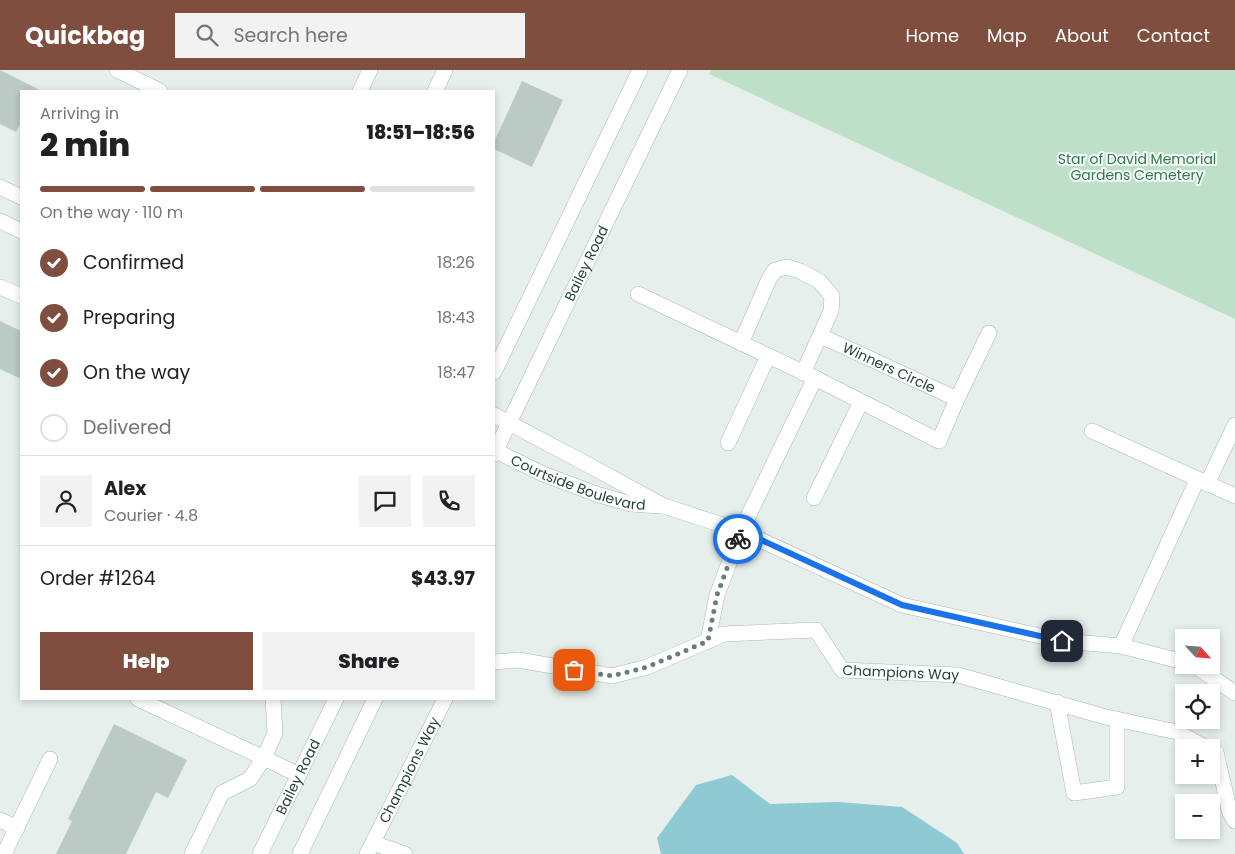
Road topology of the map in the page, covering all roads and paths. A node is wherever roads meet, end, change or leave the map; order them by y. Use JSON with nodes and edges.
{"nodes":[{"id":1,"x":117,"y":70,"type":"edge"},
{"id":2,"x":370,"y":70,"type":"edge"},
{"id":3,"x":445,"y":70,"type":"edge"},
{"id":4,"x":640,"y":70,"type":"edge"},
{"id":5,"x":680,"y":70,"type":"edge"},
{"id":6,"x":158,"y":90,"type":"edge"},
{"id":7,"x":360,"y":90,"type":"edge"},
{"id":8,"x":435,"y":90,"type":"edge"},
{"id":9,"x":0,"y":187,"type":"edge"},
{"id":10,"x":20,"y":196,"type":"edge"},
{"id":11,"x":0,"y":221,"type":"edge"},
{"id":12,"x":20,"y":231,"type":"edge"},
{"id":13,"x":0,"y":287,"type":"edge"},
{"id":14,"x":638,"y":294,"type":"dead end"},
{"id":15,"x":20,"y":296,"type":"edge"},
{"id":16,"x":989,"y":333,"type":"dead end"},
{"id":17,"x":821,"y":336,"type":"junction"},
{"id":18,"x":741,"y":343,"type":"junction"},
{"id":19,"x":768,"y":356,"type":"junction"},
{"id":20,"x":495,"y":370,"type":"edge"},
{"id":21,"x":809,"y":375,"type":"junction"},
{"id":22,"x":957,"y":399,"type":"junction"},
{"id":23,"x":860,"y":402,"type":"junction"},
{"id":24,"x":495,"y":416,"type":"edge"},
{"id":25,"x":509,"y":423,"type":"junction"},
{"id":26,"x":1235,"y":425,"type":"edge"},
{"id":27,"x":1092,"y":432,"type":"dead end"},
{"id":28,"x":728,"y":443,"type":"dead end"},
{"id":29,"x":495,"y":450,"type":"edge"},
{"id":30,"x":495,"y":452,"type":"edge"},
{"id":31,"x":1202,"y":482,"type":"junction"},
{"id":32,"x":1235,"y":496,"type":"edge"},
{"id":33,"x":814,"y":498,"type":"dead end"},
{"id":34,"x":664,"y":506,"type":"junction"},
{"id":35,"x":742,"y":531,"type":"junction"},
{"id":36,"x":708,"y":641,"type":"junction"},
{"id":37,"x":1121,"y":646,"type":"junction"},
{"id":38,"x":1175,"y":660,"type":"edge"},
{"id":39,"x":495,"y":662,"type":"edge"},
{"id":40,"x":1207,"y":674,"type":"edge"},
{"id":41,"x":1235,"y":693,"type":"edge"},
{"id":42,"x":140,"y":700,"type":"edge"},
{"id":43,"x":273,"y":700,"type":"edge"},
{"id":44,"x":336,"y":700,"type":"edge"},
{"id":45,"x":375,"y":700,"type":"edge"},
{"id":46,"x":444,"y":700,"type":"edge"},
{"id":47,"x":1057,"y":702,"type":"junction"},
{"id":48,"x":1117,"y":719,"type":"junction"},
{"id":49,"x":1191,"y":739,"type":"edge"},
{"id":50,"x":50,"y":758,"type":"dead end"},
{"id":51,"x":264,"y":758,"type":"junction"},
{"id":52,"x":1220,"y":769,"type":"edge"},
{"id":53,"x":299,"y":775,"type":"junction"},
{"id":54,"x":0,"y":820,"type":"edge"},
{"id":55,"x":1235,"y":822,"type":"edge"},
{"id":56,"x":17,"y":828,"type":"junction"},
{"id":57,"x":370,"y":848,"type":"edge"},
{"id":58,"x":4,"y":854,"type":"edge"},
{"id":59,"x":192,"y":854,"type":"edge"},
{"id":60,"x":260,"y":854,"type":"edge"},
{"id":61,"x":300,"y":854,"type":"edge"},
{"id":62,"x":405,"y":854,"type":"edge"}],
"edges":[{"from":1,"to":6,"type":"street"},
{"from":2,"to":7,"type":"street"},
{"from":3,"to":8,"type":"street"},
{"from":4,"to":20,"type":"street"},
{"from":5,"to":25,"type":"street","name":"Bailey Road"},
{"from":9,"to":10,"type":"street"},
{"from":11,"to":12,"type":"street"},
{"from":13,"to":15,"type":"street"},
{"from":14,"to":18,"type":"street"},
{"from":16,"to":22,"type":"street"},
{"from":17,"to":18,"type":"street"},
{"from":17,"to":21,"type":"street"},
{"from":17,"to":22,"type":"street","name":"Winners Circle"},
{"from":18,"to":19,"type":"street"},
{"from":19,"to":21,"type":"street"},
{"from":19,"to":28,"type":"street"},
{"from":21,"to":23,"type":"street"},
{"from":21,"to":35,"type":"street"},
{"from":22,"to":23,"type":"street"},
{"from":23,"to":33,"type":"street"},
{"from":24,"to":25,"type":"street","name":"Courtside Boulevard"},
{"from":25,"to":29,"type":"street","name":"Bailey Road"},
{"from":25,"to":34,"type":"street","name":"Courtside Boulevard"},
{"from":26,"to":31,"type":"street"},
{"from":27,"to":31,"type":"street"},
{"from":30,"to":34,"type":"street","name":"Courtside Boulevard"},
{"from":31,"to":32,"type":"street"},
{"from":31,"to":37,"type":"street"},
{"from":34,"to":35,"type":"street","name":"Courtside Boulevard"},
{"from":35,"to":36,"type":"street"},
{"from":35,"to":37,"type":"street","name":"Courtside Boulevard"},
{"from":36,"to":39,"type":"street","name":"Champions Way"},
{"from":36,"to":47,"type":"street","name":"Champions Way"},
{"from":37,"to":38,"type":"street","name":"Courtside Boulevard"},
{"from":40,"to":41,"type":"street"},
{"from":42,"to":51,"type":"street"},
{"from":43,"to":51,"type":"street"},
{"from":44,"to":53,"type":"street","name":"Bailey Road"},
{"from":45,"to":61,"type":"street"},
{"from":46,"to":57,"type":"street","name":"Champions Way"},
{"from":47,"to":48,"type":"street","name":"Champions Way"},
{"from":47,"to":48,"type":"street"},
{"from":48,"to":49,"type":"street","name":"Champions Way"},
{"from":50,"to":56,"type":"street"},
{"from":51,"to":53,"type":"street"},
{"from":51,"to":59,"type":"street"},
{"from":52,"to":55,"type":"street"},
{"from":53,"to":60,"type":"street","name":"Bailey Road"},
{"from":54,"to":56,"type":"street"},
{"from":56,"to":58,"type":"street"},
{"from":57,"to":62,"type":"street","name":"Champions Way"}]}
